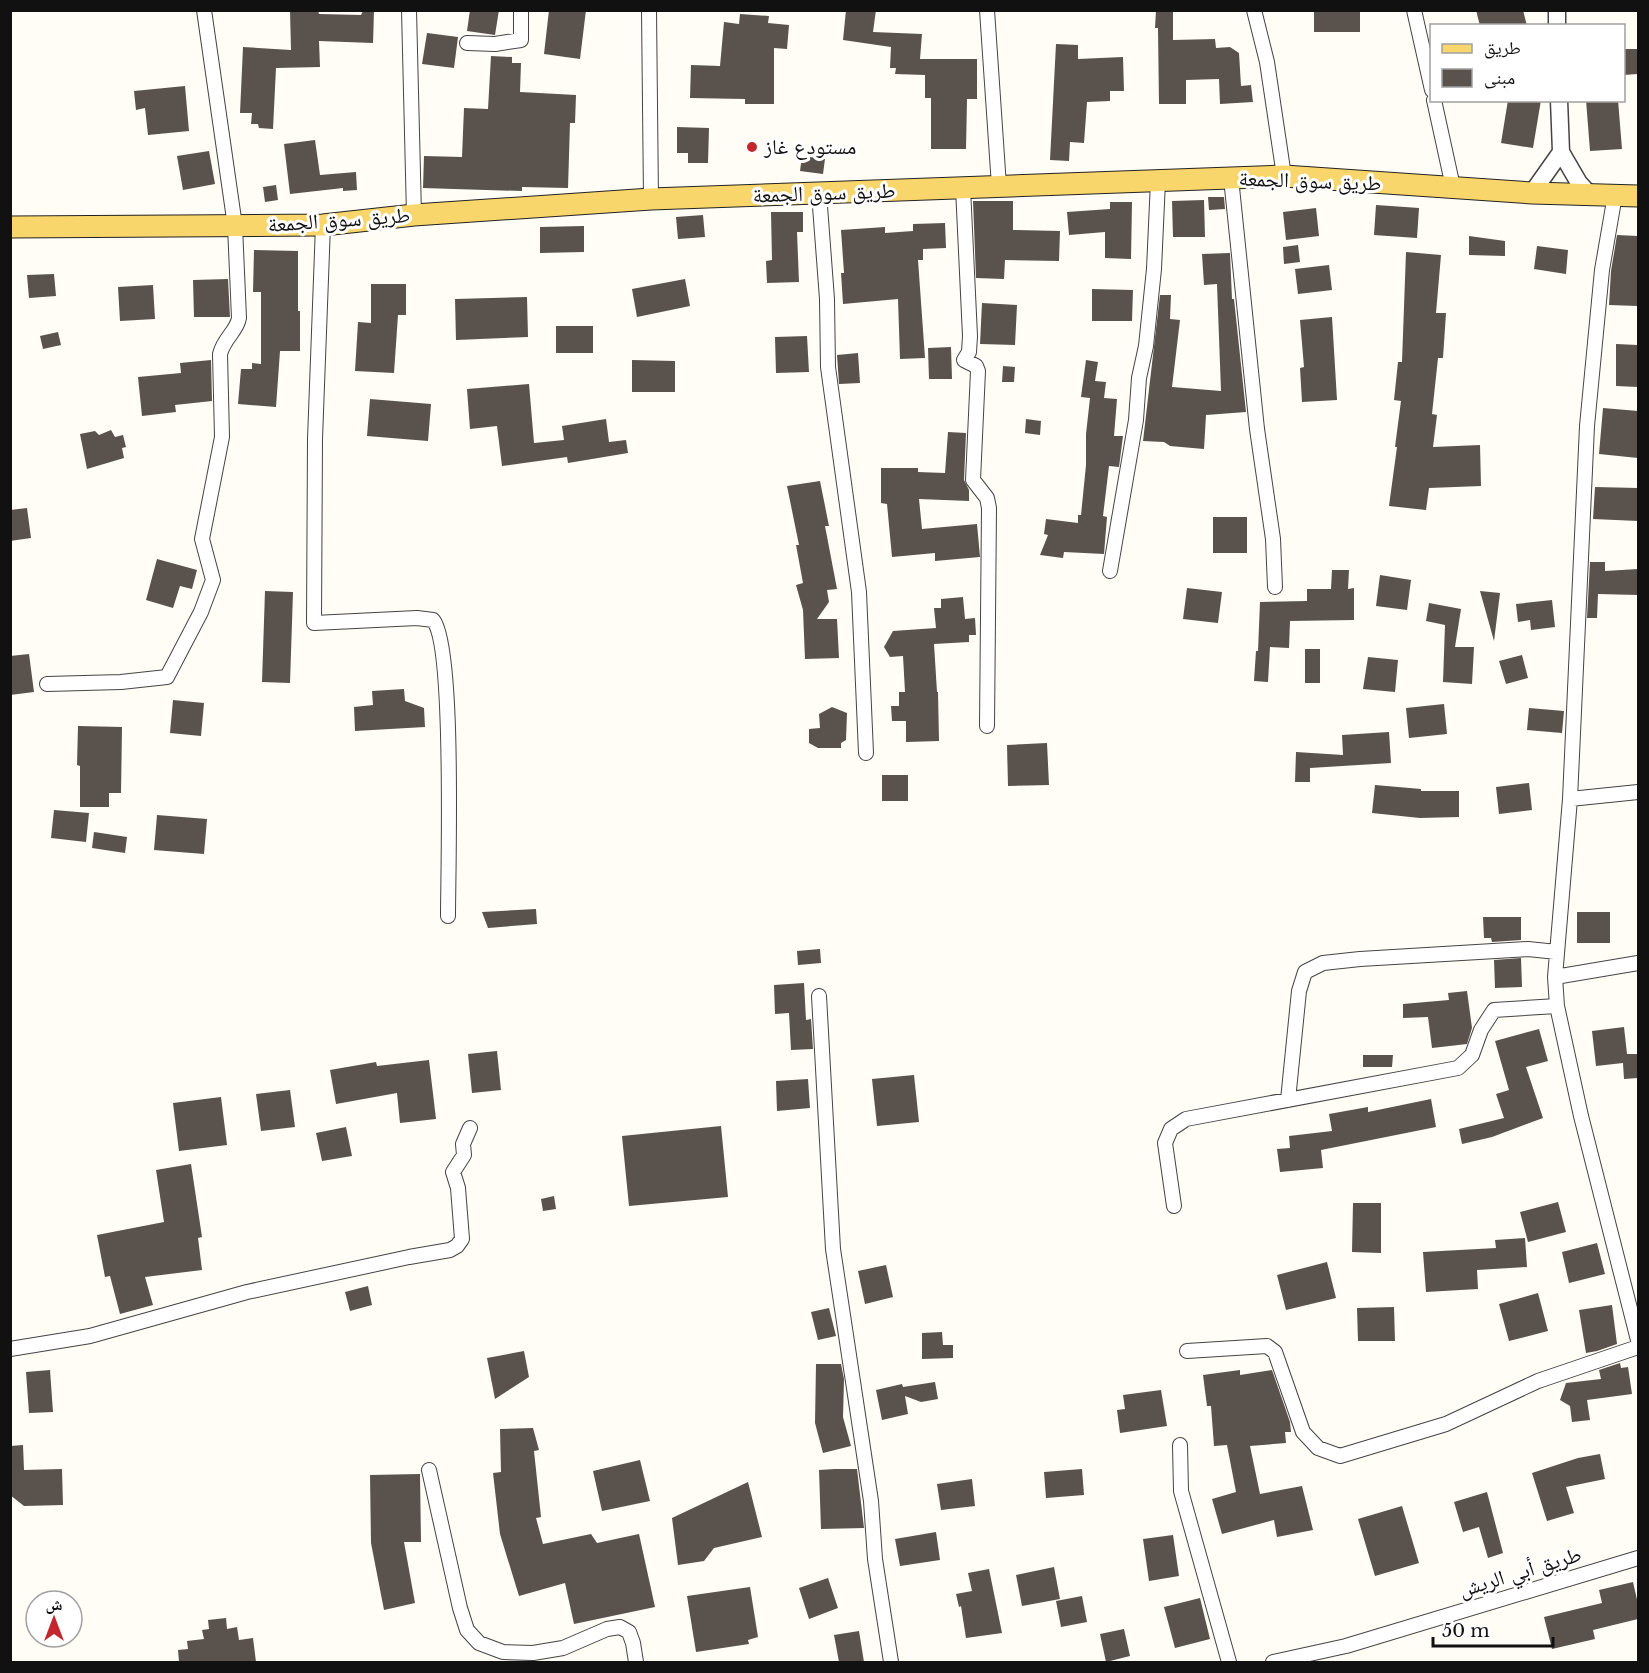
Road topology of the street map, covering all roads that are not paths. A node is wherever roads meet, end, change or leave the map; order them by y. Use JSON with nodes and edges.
{"nodes":[{"id":1,"x":204,"y":10,"type":"edge"},
{"id":2,"x":408,"y":10,"type":"edge"},
{"id":3,"x":521,"y":10,"type":"edge"},
{"id":4,"x":649,"y":10,"type":"edge"},
{"id":5,"x":1254,"y":10,"type":"edge"},
{"id":6,"x":1414,"y":10,"type":"edge"},
{"id":7,"x":986,"y":11,"type":"edge"},
{"id":8,"x":467,"y":43,"type":"dead end"},
{"id":9,"x":1430,"y":85,"type":"edge"},
{"id":10,"x":1434,"y":102,"type":"edge"},
{"id":11,"x":1559,"y":102,"type":"edge"},
{"id":12,"x":1561,"y":152,"type":"junction"},
{"id":13,"x":1284,"y":176,"type":"junction"},
{"id":14,"x":1231,"y":178,"type":"junction"},
{"id":15,"x":1158,"y":181,"type":"junction"},
{"id":16,"x":999,"y":186,"type":"junction"},
{"id":17,"x":1453,"y":187,"type":"junction"},
{"id":18,"x":963,"y":188,"type":"junction"},
{"id":19,"x":819,"y":193,"type":"junction"},
{"id":20,"x":1532,"y":193,"type":"junction"},
{"id":21,"x":1590,"y":195,"type":"junction"},
{"id":22,"x":1615,"y":195,"type":"junction"},
{"id":23,"x":1638,"y":196,"type":"edge"},
{"id":24,"x":651,"y":199,"type":"junction"},
{"id":25,"x":414,"y":215,"type":"junction"},
{"id":26,"x":323,"y":225,"type":"junction"},
{"id":27,"x":235,"y":226,"type":"junction"},
{"id":28,"x":10,"y":227,"type":"edge"},
{"id":29,"x":1110,"y":571,"type":"dead end"},
{"id":30,"x":1275,"y":587,"type":"dead end"},
{"id":31,"x":47,"y":684,"type":"dead end"},
{"id":32,"x":987,"y":726,"type":"dead end"},
{"id":33,"x":866,"y":753,"type":"dead end"},
{"id":34,"x":1638,"y":792,"type":"edge"},
{"id":35,"x":1570,"y":799,"type":"junction"},
{"id":36,"x":448,"y":916,"type":"dead end"},
{"id":37,"x":1557,"y":952,"type":"junction"},
{"id":38,"x":1638,"y":963,"type":"edge"},
{"id":39,"x":1555,"y":977,"type":"junction"},
{"id":40,"x":819,"y":996,"type":"dead end"},
{"id":41,"x":1557,"y":1006,"type":"junction"},
{"id":42,"x":1288,"y":1100,"type":"junction"},
{"id":43,"x":470,"y":1128,"type":"dead end"},
{"id":44,"x":1174,"y":1206,"type":"dead end"},
{"id":45,"x":1638,"y":1340,"type":"edge"},
{"id":46,"x":1638,"y":1347,"type":"edge"},
{"id":47,"x":10,"y":1349,"type":"edge"},
{"id":48,"x":1187,"y":1351,"type":"dead end"},
{"id":49,"x":1180,"y":1445,"type":"dead end"},
{"id":50,"x":429,"y":1470,"type":"dead end"},
{"id":51,"x":1638,"y":1558,"type":"edge"},
{"id":52,"x":636,"y":1662,"type":"edge"},
{"id":53,"x":891,"y":1662,"type":"edge"},
{"id":54,"x":1229,"y":1662,"type":"edge"},
{"id":55,"x":1273,"y":1662,"type":"edge"}],
"edges":[{"from":1,"to":27,"type":"street"},
{"from":2,"to":25,"type":"street"},
{"from":3,"to":8,"type":"street"},
{"from":4,"to":24,"type":"street"},
{"from":5,"to":13,"type":"street"},
{"from":6,"to":9,"type":"street"},
{"from":7,"to":16,"type":"street"},
{"from":10,"to":17,"type":"street"},
{"from":11,"to":12,"type":"street"},
{"from":12,"to":20,"type":"street"},
{"from":12,"to":21,"type":"street"},
{"from":13,"to":14,"type":"main road","name":"طريق سوق الجمعة"},
{"from":13,"to":17,"type":"main road","name":"طريق سوق الجمعة"},
{"from":14,"to":15,"type":"main road","name":"طريق سوق الجمعة"},
{"from":14,"to":30,"type":"street"},
{"from":15,"to":16,"type":"main road","name":"طريق سوق الجمعة"},
{"from":15,"to":29,"type":"street"},
{"from":16,"to":18,"type":"main road","name":"طريق سوق الجمعة"},
{"from":17,"to":20,"type":"main road","name":"طريق سوق الجمعة"},
{"from":18,"to":19,"type":"main road","name":"طريق سوق الجمعة"},
{"from":18,"to":32,"type":"street"},
{"from":19,"to":24,"type":"main road","name":"طريق سوق الجمعة"},
{"from":19,"to":33,"type":"street"},
{"from":20,"to":21,"type":"main road","name":"طريق سوق الجمعة"},
{"from":21,"to":22,"type":"main road","name":"طريق سوق الجمعة"},
{"from":22,"to":23,"type":"main road","name":"طريق سوق الجمعة"},
{"from":22,"to":35,"type":"street"},
{"from":24,"to":25,"type":"main road","name":"طريق سوق الجمعة"},
{"from":25,"to":26,"type":"main road","name":"طريق سوق الجمعة"},
{"from":26,"to":27,"type":"main road","name":"طريق سوق الجمعة"},
{"from":26,"to":36,"type":"street"},
{"from":27,"to":28,"type":"main road","name":"طريق سوق الجمعة"},
{"from":27,"to":31,"type":"street"},
{"from":34,"to":35,"type":"street"},
{"from":35,"to":37,"type":"street"},
{"from":37,"to":39,"type":"street"},
{"from":37,"to":42,"type":"street"},
{"from":38,"to":39,"type":"street"},
{"from":39,"to":41,"type":"street"},
{"from":40,"to":53,"type":"street"},
{"from":41,"to":42,"type":"street"},
{"from":41,"to":45,"type":"street"},
{"from":42,"to":44,"type":"street"},
{"from":43,"to":47,"type":"street"},
{"from":46,"to":48,"type":"street"},
{"from":49,"to":54,"type":"street"},
{"from":50,"to":52,"type":"street"},
{"from":51,"to":55,"type":"street","name":"طريق أبي الريش"}]}
